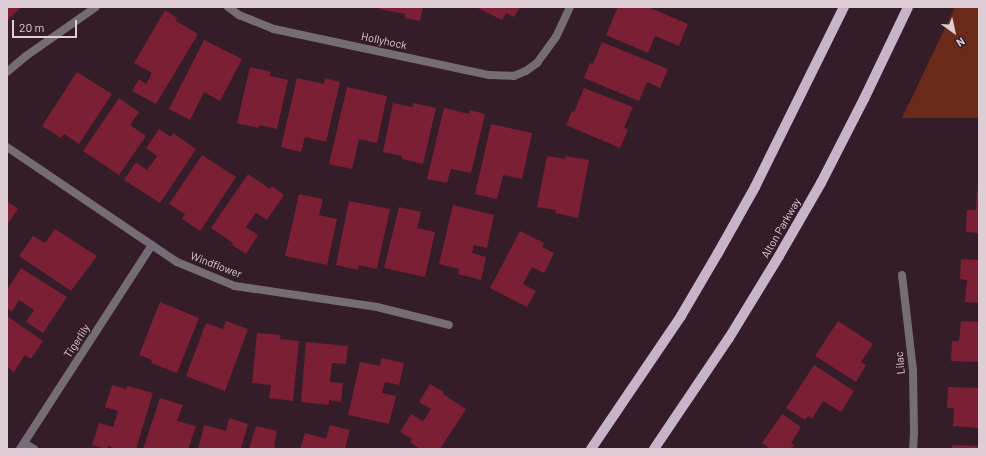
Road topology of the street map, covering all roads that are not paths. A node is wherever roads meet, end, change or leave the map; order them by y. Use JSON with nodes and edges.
{"nodes":[{"id":1,"x":96,"y":7,"type":"edge"},
{"id":2,"x":228,"y":7,"type":"edge"},
{"id":3,"x":570,"y":7,"type":"edge"},
{"id":4,"x":844,"y":7,"type":"edge"},
{"id":5,"x":908,"y":7,"type":"edge"},
{"id":6,"x":7,"y":72,"type":"edge"},
{"id":7,"x":7,"y":147,"type":"edge"},
{"id":8,"x":152,"y":245,"type":"junction"},
{"id":9,"x":902,"y":275,"type":"dead end"},
{"id":10,"x":449,"y":325,"type":"dead end"},
{"id":11,"x":22,"y":446,"type":"edge"},
{"id":12,"x":34,"y":449,"type":"edge"},
{"id":13,"x":591,"y":449,"type":"edge"},
{"id":14,"x":654,"y":449,"type":"edge"},
{"id":15,"x":913,"y":449,"type":"edge"}],
"edges":[{"from":1,"to":6,"type":"street"},
{"from":2,"to":3,"type":"street","name":"Hollyhock"},
{"from":4,"to":13,"type":"main road"},
{"from":5,"to":14,"type":"main road","name":"Alton Parkway"},
{"from":7,"to":8,"type":"street","name":"Windflower"},
{"from":8,"to":10,"type":"street","name":"Windflower"},
{"from":8,"to":11,"type":"street","name":"Tigerlily"},
{"from":9,"to":15,"type":"street","name":"Lilac"},
{"from":11,"to":12,"type":"street"}]}
